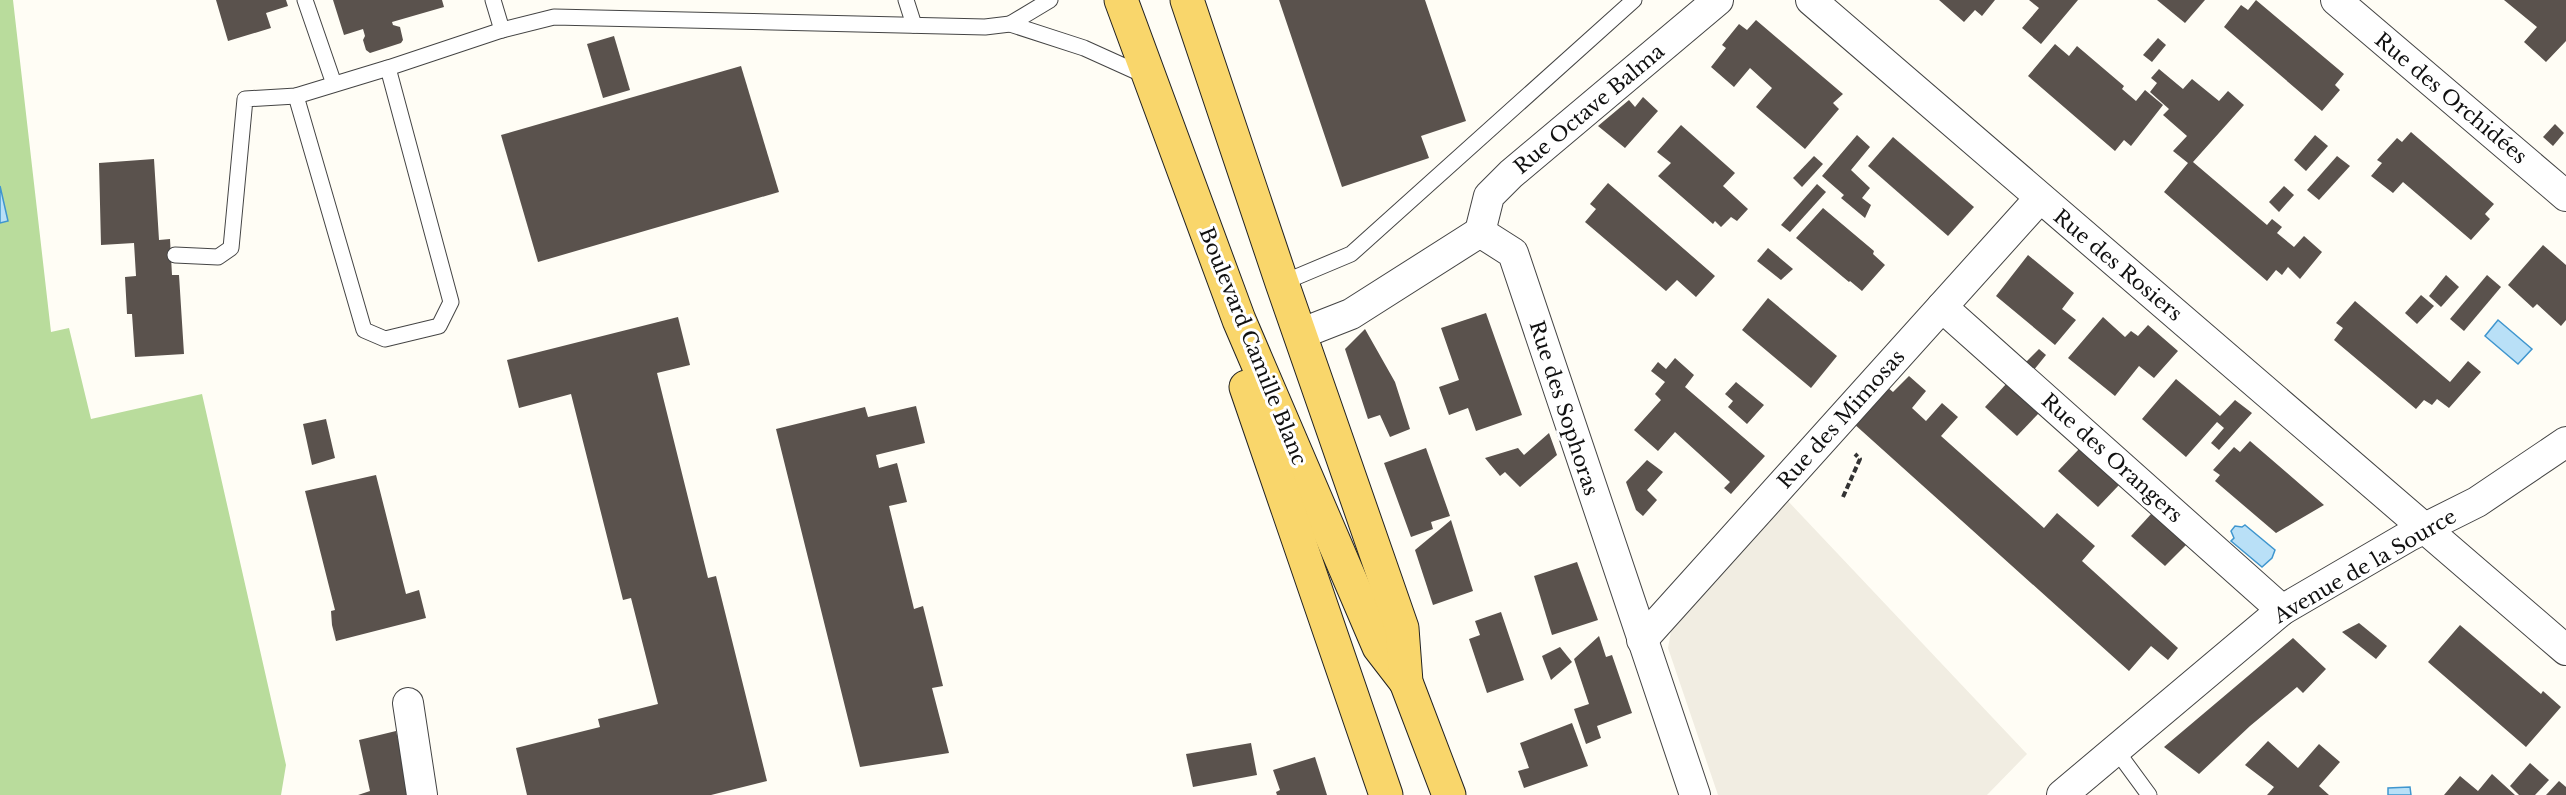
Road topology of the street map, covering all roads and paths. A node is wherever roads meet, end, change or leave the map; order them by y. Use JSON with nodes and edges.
{"nodes":[{"id":1,"x":305,"y":0,"type":"edge"},
{"id":2,"x":493,"y":0,"type":"edge"},
{"id":3,"x":906,"y":0,"type":"edge"},
{"id":4,"x":1050,"y":0,"type":"edge"},
{"id":5,"x":1121,"y":0,"type":"edge"},
{"id":6,"x":1187,"y":0,"type":"edge"},
{"id":7,"x":1634,"y":0,"type":"edge"},
{"id":8,"x":1718,"y":0,"type":"edge"},
{"id":9,"x":1811,"y":0,"type":"edge"},
{"id":10,"x":2336,"y":0,"type":"edge"},
{"id":11,"x":1010,"y":24,"type":"junction"},
{"id":12,"x":914,"y":25,"type":"junction"},
{"id":13,"x":502,"y":30,"type":"junction"},
{"id":14,"x":388,"y":68,"type":"junction"},
{"id":15,"x":1148,"y":77,"type":"junction"},
{"id":16,"x":334,"y":84,"type":"junction"},
{"id":17,"x":296,"y":96,"type":"junction"},
{"id":18,"x":2566,"y":196,"type":"edge"},
{"id":19,"x":2040,"y":198,"type":"junction"},
{"id":20,"x":1480,"y":232,"type":"junction"},
{"id":21,"x":175,"y":255,"type":"dead end"},
{"id":22,"x":1282,"y":283,"type":"junction"},
{"id":23,"x":1942,"y":307,"type":"junction"},
{"id":24,"x":1239,"y":320,"type":"junction"},
{"id":25,"x":1300,"y":334,"type":"junction"},
{"id":26,"x":2566,"y":442,"type":"edge"},
{"id":27,"x":2426,"y":528,"type":"junction"},
{"id":28,"x":2282,"y":610,"type":"junction"},
{"id":29,"x":1642,"y":640,"type":"junction"},
{"id":30,"x":2566,"y":650,"type":"edge"},
{"id":31,"x":1406,"y":682,"type":"junction"},
{"id":32,"x":408,"y":703,"type":"dead end"},
{"id":33,"x":2116,"y":750,"type":"junction"},
{"id":34,"x":422,"y":795,"type":"edge"},
{"id":35,"x":1386,"y":795,"type":"edge"},
{"id":36,"x":1449,"y":795,"type":"edge"},
{"id":37,"x":1695,"y":795,"type":"edge"},
{"id":38,"x":2062,"y":795,"type":"edge"},
{"id":39,"x":2149,"y":795,"type":"edge"}],
"edges":[{"from":1,"to":16,"type":"lane"},
{"from":2,"to":13,"type":"lane"},
{"from":3,"to":12,"type":"lane"},
{"from":4,"to":11,"type":"lane"},
{"from":5,"to":15,"type":"main road","name":"Boulevard Camille Blanc"},
{"from":6,"to":22,"type":"main road","name":"Boulevard Camille Blanc"},
{"from":7,"to":22,"type":"lane"},
{"from":8,"to":20,"type":"street","name":"Rue Octave Balma"},
{"from":9,"to":19,"type":"street","name":"Rue des Rosiers"},
{"from":10,"to":18,"type":"street","name":"Rue des Orchidées"},
{"from":11,"to":12,"type":"lane"},
{"from":11,"to":15,"type":"lane"},
{"from":12,"to":13,"type":"lane"},
{"from":13,"to":14,"type":"lane"},
{"from":14,"to":16,"type":"lane"},
{"from":14,"to":17,"type":"lane"},
{"from":15,"to":24,"type":"main road","name":"Boulevard Camille Blanc"},
{"from":16,"to":17,"type":"lane"},
{"from":17,"to":21,"type":"lane"},
{"from":19,"to":23,"type":"street","name":"Rue des Mimosas"},
{"from":19,"to":27,"type":"street","name":"Rue des Rosiers"},
{"from":20,"to":25,"type":"street"},
{"from":20,"to":29,"type":"street","name":"Rue des Sophoras"},
{"from":22,"to":25,"type":"main road","name":"Boulevard Camille Blanc"},
{"from":23,"to":28,"type":"street","name":"Rue des Orangers"},
{"from":23,"to":29,"type":"street","name":"Rue des Mimosas"},
{"from":24,"to":31,"type":"main road","name":"Boulevard Camille Blanc"},
{"from":24,"to":35,"type":"main road"},
{"from":25,"to":31,"type":"main road","name":"Boulevard Camille Blanc"},
{"from":26,"to":27,"type":"street","name":"Avenue de la Source"},
{"from":27,"to":28,"type":"street","name":"Avenue de la Source"},
{"from":27,"to":30,"type":"street","name":"Rue des Rosiers"},
{"from":28,"to":33,"type":"street","name":"Avenue de la Source"},
{"from":29,"to":37,"type":"street","name":"Rue des Sophoras"},
{"from":31,"to":36,"type":"main road","name":"Boulevard Camille Blanc"},
{"from":32,"to":34,"type":"street"},
{"from":33,"to":38,"type":"street","name":"Avenue de la Source"},
{"from":33,"to":39,"type":"lane"}]}
